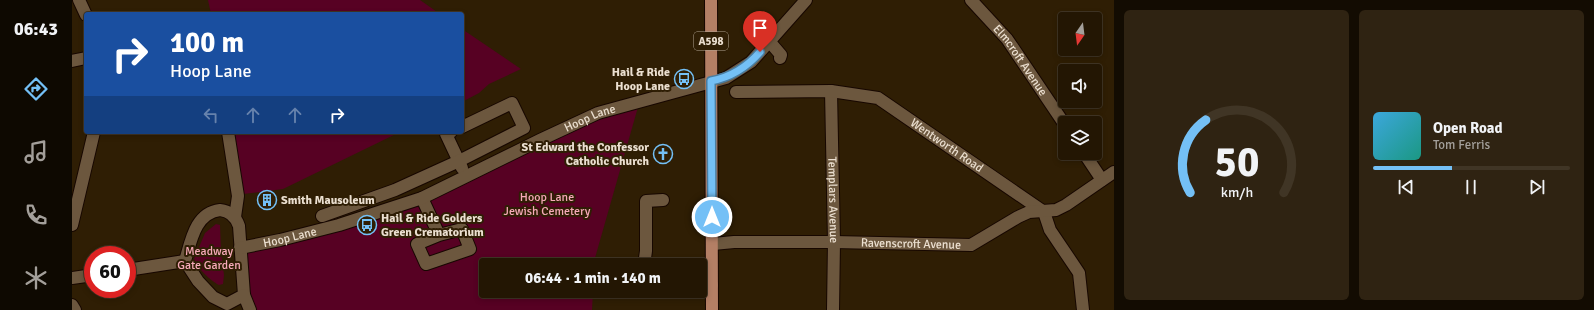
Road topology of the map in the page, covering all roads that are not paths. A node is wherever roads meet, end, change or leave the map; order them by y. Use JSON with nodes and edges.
{"nodes":[{"id":1,"x":79,"y":0,"type":"edge"},
{"id":2,"x":711,"y":0,"type":"edge"},
{"id":3,"x":806,"y":0,"type":"edge"},
{"id":4,"x":971,"y":0,"type":"edge"},
{"id":5,"x":85,"y":12,"type":"edge"},
{"id":6,"x":770,"y":41,"type":"junction"},
{"id":7,"x":84,"y":58,"type":"edge"},
{"id":8,"x":780,"y":58,"type":"dead end"},
{"id":9,"x":72,"y":61,"type":"edge"},
{"id":10,"x":711,"y":81,"type":"junction"},
{"id":11,"x":831,"y":91,"type":"junction"},
{"id":12,"x":736,"y":92,"type":"dead end"},
{"id":13,"x":1059,"y":116,"type":"edge"},
{"id":14,"x":464,"y":126,"type":"edge"},
{"id":15,"x":94,"y":134,"type":"edge"},
{"id":16,"x":228,"y":134,"type":"edge"},
{"id":17,"x":446,"y":134,"type":"edge"},
{"id":18,"x":1089,"y":160,"type":"edge"},
{"id":19,"x":459,"y":161,"type":"junction"},
{"id":20,"x":1114,"y":172,"type":"edge"},
{"id":21,"x":466,"y":177,"type":"junction"},
{"id":22,"x":1102,"y":180,"type":"junction"},
{"id":23,"x":422,"y":198,"type":"junction"},
{"id":24,"x":663,"y":200,"type":"dead end"},
{"id":25,"x":1044,"y":212,"type":"junction"},
{"id":26,"x":322,"y":216,"type":"dead end"},
{"id":27,"x":235,"y":217,"type":"junction"},
{"id":28,"x":72,"y":225,"type":"edge"},
{"id":29,"x":439,"y":235,"type":"dead end"},
{"id":30,"x":834,"y":242,"type":"junction"},
{"id":31,"x":712,"y":244,"type":"junction"},
{"id":32,"x":240,"y":248,"type":"junction"},
{"id":33,"x":645,"y":258,"type":"edge"},
{"id":34,"x":184,"y":262,"type":"junction"},
{"id":35,"x":136,"y":269,"type":"edge"},
{"id":36,"x":84,"y":276,"type":"edge"},
{"id":37,"x":72,"y":278,"type":"edge"},
{"id":38,"x":707,"y":278,"type":"edge"},
{"id":39,"x":707,"y":289,"type":"edge"},
{"id":40,"x":244,"y":295,"type":"junction"},
{"id":41,"x":72,"y":304,"type":"edge"},
{"id":42,"x":75,"y":310,"type":"edge"},
{"id":43,"x":250,"y":310,"type":"edge"},
{"id":44,"x":712,"y":310,"type":"edge"},
{"id":45,"x":833,"y":310,"type":"edge"},
{"id":46,"x":1083,"y":310,"type":"edge"}],
"edges":[{"from":1,"to":5,"type":"street"},
{"from":2,"to":10,"type":"main road","number":"A598"},
{"from":3,"to":6,"type":"street","name":"Hoop Lane"},
{"from":4,"to":13,"type":"street","name":"Elmcroft Avenue"},
{"from":6,"to":8,"type":"street"},
{"from":6,"to":10,"type":"street","name":"Hoop Lane"},
{"from":7,"to":9,"type":"street"},
{"from":10,"to":21,"type":"street","name":"Hoop Lane"},
{"from":10,"to":31,"type":"main road","number":"A598"},
{"from":11,"to":12,"type":"street","name":"Wentworth Road"},
{"from":11,"to":25,"type":"street","name":"Wentworth Road"},
{"from":11,"to":30,"type":"street","name":"Templars Avenue"},
{"from":14,"to":19,"type":"street"},
{"from":15,"to":28,"type":"street"},
{"from":16,"to":27,"type":"street"},
{"from":17,"to":19,"type":"street"},
{"from":18,"to":22,"type":"street"},
{"from":19,"to":21,"type":"street"},
{"from":19,"to":26,"type":"street"},
{"from":20,"to":22,"type":"street","name":"Ravenscroft Avenue"},
{"from":21,"to":23,"type":"street","name":"Hoop Lane"},
{"from":22,"to":25,"type":"street","name":"Ravenscroft Avenue"},
{"from":23,"to":29,"type":"street"},
{"from":23,"to":32,"type":"street","name":"Hoop Lane"},
{"from":24,"to":33,"type":"street"},
{"from":25,"to":30,"type":"street","name":"Ravenscroft Avenue"},
{"from":25,"to":46,"type":"street"},
{"from":27,"to":32,"type":"street"},
{"from":27,"to":34,"type":"street"},
{"from":30,"to":31,"type":"street","name":"Ravenscroft Avenue"},
{"from":30,"to":45,"type":"street","name":"Templars Avenue"},
{"from":31,"to":38,"type":"main road","number":"A598"},
{"from":32,"to":40,"type":"street"},
{"from":34,"to":35,"type":"street"},
{"from":34,"to":40,"type":"street"},
{"from":36,"to":37,"type":"street"},
{"from":39,"to":44,"type":"main road","number":"A598"},
{"from":40,"to":43,"type":"street"},
{"from":41,"to":42,"type":"street"}]}
